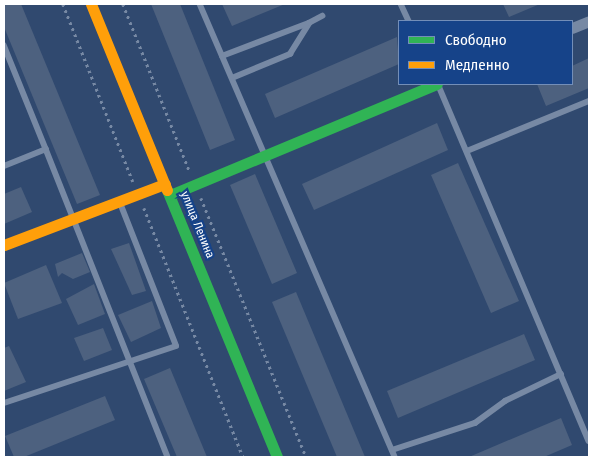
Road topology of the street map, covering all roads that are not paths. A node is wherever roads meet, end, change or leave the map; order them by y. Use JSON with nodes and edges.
{"nodes":[{"id":1,"x":91,"y":4,"type":"edge"},
{"id":2,"x":200,"y":4,"type":"edge"},
{"id":3,"x":401,"y":4,"type":"edge"},
{"id":4,"x":322,"y":16,"type":"dead end"},
{"id":5,"x":409,"y":20,"type":"edge"},
{"id":6,"x":589,"y":21,"type":"edge"},
{"id":7,"x":309,"y":23,"type":"junction"},
{"id":8,"x":573,"y":28,"type":"edge"},
{"id":9,"x":4,"y":45,"type":"edge"},
{"id":10,"x":222,"y":56,"type":"junction"},
{"id":11,"x":232,"y":78,"type":"junction"},
{"id":12,"x":436,"y":85,"type":"edge"},
{"id":13,"x":438,"y":85,"type":"edge"},
{"id":14,"x":589,"y":101,"type":"edge"},
{"id":15,"x":46,"y":149,"type":"junction"},
{"id":16,"x":467,"y":151,"type":"junction"},
{"id":17,"x":264,"y":156,"type":"junction"},
{"id":18,"x":4,"y":166,"type":"edge"},
{"id":19,"x":164,"y":184,"type":"junction"},
{"id":20,"x":170,"y":195,"type":"junction"},
{"id":21,"x":120,"y":202,"type":"junction"},
{"id":22,"x":74,"y":217,"type":"junction"},
{"id":23,"x":4,"y":246,"type":"edge"},
{"id":24,"x":129,"y":364,"type":"junction"},
{"id":25,"x":561,"y":374,"type":"junction"},
{"id":26,"x":4,"y":403,"type":"edge"},
{"id":27,"x":589,"y":441,"type":"edge"},
{"id":28,"x":392,"y":450,"type":"junction"},
{"id":29,"x":168,"y":457,"type":"edge"},
{"id":30,"x":277,"y":457,"type":"edge"},
{"id":31,"x":395,"y":457,"type":"edge"}],
"edges":[{"from":1,"to":19,"type":"main road","name":"улица Ленина"},
{"from":2,"to":10,"type":"lane"},
{"from":3,"to":5,"type":"lane"},
{"from":4,"to":7,"type":"lane"},
{"from":6,"to":8,"type":"street"},
{"from":7,"to":10,"type":"lane"},
{"from":7,"to":11,"type":"lane"},
{"from":9,"to":15,"type":"lane"},
{"from":10,"to":11,"type":"lane"},
{"from":11,"to":17,"type":"lane"},
{"from":12,"to":17,"type":"main road"},
{"from":13,"to":16,"type":"lane"},
{"from":14,"to":16,"type":"lane"},
{"from":15,"to":18,"type":"lane"},
{"from":15,"to":22,"type":"lane"},
{"from":16,"to":25,"type":"lane"},
{"from":17,"to":20,"type":"main road"},
{"from":17,"to":28,"type":"lane"},
{"from":19,"to":20,"type":"main road","name":"улица Ленина"},
{"from":19,"to":21,"type":"main road"},
{"from":20,"to":30,"type":"main road","name":"улица Ленина"},
{"from":21,"to":22,"type":"main road"},
{"from":21,"to":24,"type":"lane"},
{"from":22,"to":23,"type":"main road"},
{"from":22,"to":24,"type":"lane"},
{"from":24,"to":26,"type":"lane"},
{"from":24,"to":29,"type":"lane"},
{"from":25,"to":27,"type":"lane"},
{"from":25,"to":28,"type":"lane"},
{"from":28,"to":31,"type":"lane"}]}
